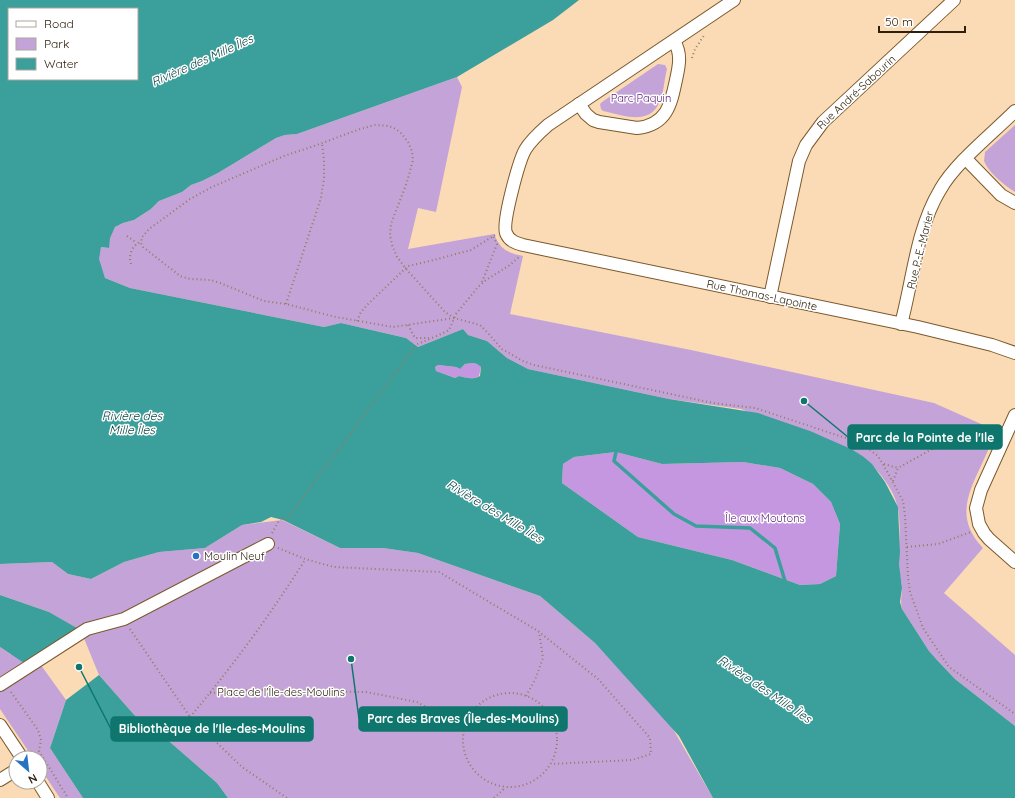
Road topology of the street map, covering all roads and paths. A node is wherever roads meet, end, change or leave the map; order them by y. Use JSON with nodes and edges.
{"nodes":[{"id":1,"x":734,"y":0,"type":"edge"},
{"id":2,"x":954,"y":0,"type":"edge"},
{"id":3,"x":706,"y":33,"type":"dead end"},
{"id":4,"x":674,"y":41,"type":"junction"},
{"id":5,"x":692,"y":58,"type":"dead end"},
{"id":6,"x":579,"y":104,"type":"junction"},
{"id":7,"x":1015,"y":111,"type":"edge"},
{"id":8,"x":322,"y":144,"type":"junction"},
{"id":9,"x":966,"y":159,"type":"junction"},
{"id":10,"x":1015,"y":203,"type":"edge"},
{"id":11,"x":127,"y":236,"type":"dead end"},
{"id":12,"x":142,"y":242,"type":"junction"},
{"id":13,"x":138,"y":243,"type":"junction"},
{"id":14,"x":520,"y":255,"type":"dead end"},
{"id":15,"x":131,"y":264,"type":"dead end"},
{"id":16,"x":405,"y":268,"type":"junction"},
{"id":17,"x":482,"y":284,"type":"junction"},
{"id":18,"x":770,"y":297,"type":"junction"},
{"id":19,"x":286,"y":304,"type":"junction"},
{"id":20,"x":454,"y":318,"type":"junction"},
{"id":21,"x":357,"y":321,"type":"junction"},
{"id":22,"x":901,"y":324,"type":"junction"},
{"id":23,"x":408,"y":325,"type":"junction"},
{"id":24,"x":430,"y":338,"type":"junction"},
{"id":25,"x":1015,"y":353,"type":"edge"},
{"id":26,"x":1015,"y":415,"type":"edge"},
{"id":27,"x":989,"y":448,"type":"dead end"},
{"id":28,"x":882,"y":462,"type":"junction"},
{"id":29,"x":898,"y":468,"type":"junction"},
{"id":30,"x":893,"y":482,"type":"junction"},
{"id":31,"x":971,"y":531,"type":"dead end"},
{"id":32,"x":270,"y":539,"type":"junction"},
{"id":33,"x":907,"y":547,"type":"junction"},
{"id":34,"x":305,"y":560,"type":"junction"},
{"id":35,"x":1015,"y":562,"type":"edge"},
{"id":36,"x":124,"y":619,"type":"junction"},
{"id":37,"x":538,"y":631,"type":"junction"},
{"id":38,"x":2,"y":684,"type":"edge"},
{"id":39,"x":210,"y":692,"type":"junction"},
{"id":40,"x":526,"y":696,"type":"junction"},
{"id":41,"x":1015,"y":714,"type":"edge"},
{"id":42,"x":190,"y":717,"type":"junction"},
{"id":43,"x":0,"y":725,"type":"edge"},
{"id":44,"x":464,"y":728,"type":"junction"},
{"id":45,"x":474,"y":729,"type":"dead end"},
{"id":46,"x":17,"y":750,"type":"edge"},
{"id":47,"x":551,"y":764,"type":"junction"},
{"id":48,"x":505,"y":788,"type":"junction"},
{"id":49,"x":68,"y":798,"type":"edge"},
{"id":50,"x":287,"y":798,"type":"edge"},
{"id":51,"x":494,"y":798,"type":"edge"}],
"edges":[{"from":1,"to":4,"type":"street"},
{"from":2,"to":18,"type":"street","name":"Rue André-Sabourin"},
{"from":3,"to":5,"type":"path"},
{"from":4,"to":6,"type":"street"},
{"from":4,"to":6,"type":"street"},
{"from":6,"to":18,"type":"street","name":"Rue Thomas-Lapointe"},
{"from":7,"to":9,"type":"street","name":"Rue P.-E.-Marier"},
{"from":8,"to":12,"type":"path"},
{"from":8,"to":16,"type":"path"},
{"from":8,"to":19,"type":"path"},
{"from":9,"to":10,"type":"street"},
{"from":9,"to":22,"type":"street","name":"Rue P.-E.-Marier"},
{"from":11,"to":13,"type":"path"},
{"from":12,"to":13,"type":"path"},
{"from":12,"to":19,"type":"path"},
{"from":13,"to":15,"type":"path"},
{"from":14,"to":17,"type":"path"},
{"from":16,"to":17,"type":"path"},
{"from":16,"to":20,"type":"path"},
{"from":16,"to":21,"type":"path"},
{"from":17,"to":20,"type":"path"},
{"from":18,"to":22,"type":"street","name":"Rue Thomas-Lapointe"},
{"from":19,"to":21,"type":"path"},
{"from":20,"to":23,"type":"path"},
{"from":20,"to":24,"type":"path"},
{"from":20,"to":28,"type":"path"},
{"from":21,"to":23,"type":"path"},
{"from":22,"to":25,"type":"street","name":"Rue Thomas-Lapointe"},
{"from":23,"to":24,"type":"path"},
{"from":24,"to":32,"type":"path"},
{"from":26,"to":35,"type":"street"},
{"from":27,"to":29,"type":"path"},
{"from":28,"to":29,"type":"path"},
{"from":28,"to":30,"type":"path"},
{"from":29,"to":30,"type":"path"},
{"from":30,"to":33,"type":"path"},
{"from":31,"to":33,"type":"path"},
{"from":32,"to":34,"type":"path"},
{"from":32,"to":36,"type":"street"},
{"from":33,"to":41,"type":"path"},
{"from":34,"to":37,"type":"path"},
{"from":34,"to":39,"type":"path","name":"Place de l'Île-des-Moulins"},
{"from":36,"to":38,"type":"street"},
{"from":36,"to":42,"type":"path"},
{"from":37,"to":40,"type":"path"},
{"from":37,"to":47,"type":"path"},
{"from":38,"to":49,"type":"path"},
{"from":39,"to":42,"type":"path","name":"Place de l'Île-des-Moulins"},
{"from":39,"to":44,"type":"path","name":"Place de l'Île-des-Moulins"},
{"from":40,"to":44,"type":"path"},
{"from":40,"to":47,"type":"path"},
{"from":42,"to":50,"type":"path"},
{"from":43,"to":46,"type":"street"},
{"from":44,"to":45,"type":"path","name":"Place de l'Île-des-Moulins"},
{"from":44,"to":48,"type":"path"},
{"from":47,"to":48,"type":"path"},
{"from":48,"to":51,"type":"path"}]}
